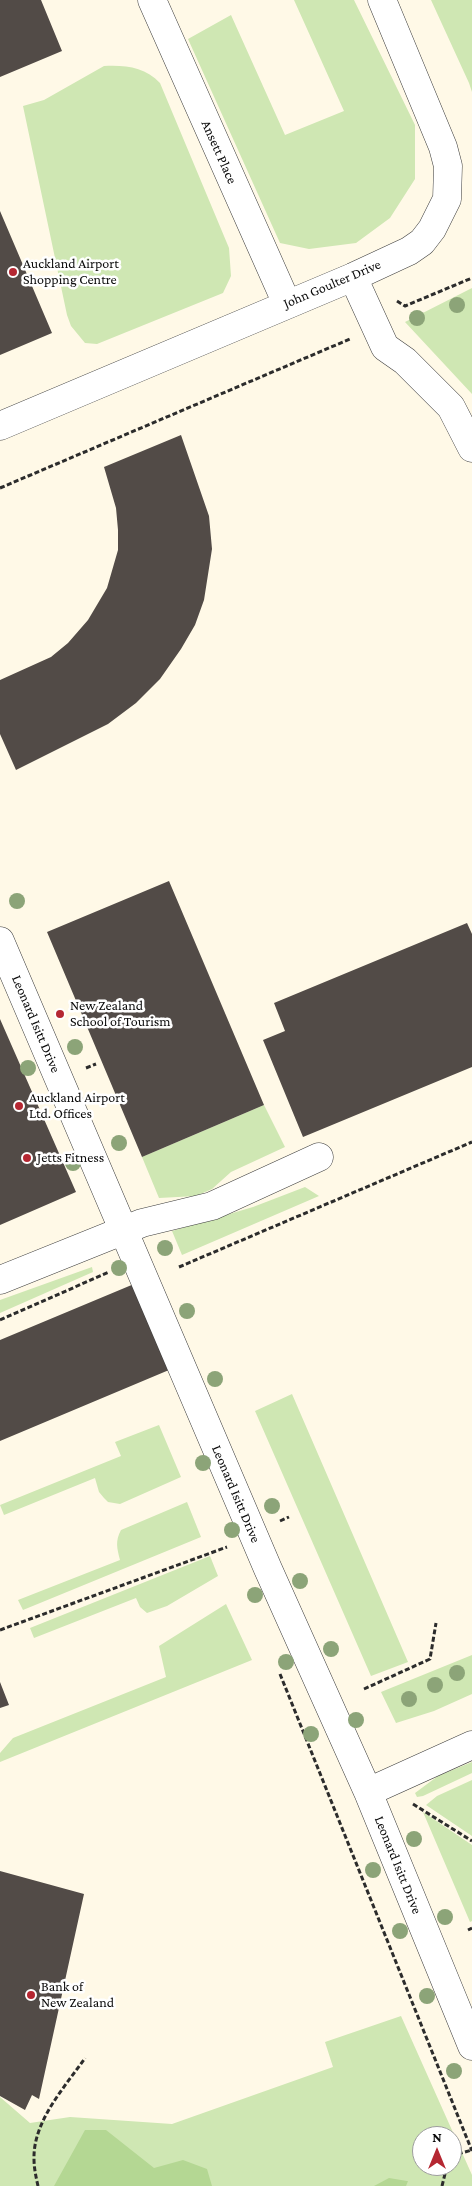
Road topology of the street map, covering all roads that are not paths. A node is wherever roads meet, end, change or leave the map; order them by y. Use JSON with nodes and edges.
{"nodes":[{"id":1,"x":152,"y":0,"type":"edge"},
{"id":2,"x":382,"y":0,"type":"edge"},
{"id":3,"x":353,"y":277,"type":"junction"},
{"id":4,"x":287,"y":304,"type":"junction"},
{"id":5,"x":0,"y":426,"type":"edge"},
{"id":6,"x":472,"y":448,"type":"edge"},
{"id":7,"x":0,"y":941,"type":"edge"},
{"id":8,"x":319,"y":1157,"type":"dead end"},
{"id":9,"x":125,"y":1232,"type":"junction"},
{"id":10,"x":0,"y":1280,"type":"edge"},
{"id":11,"x":472,"y":1745,"type":"edge"},
{"id":12,"x":368,"y":1792,"type":"junction"},
{"id":13,"x":472,"y":2046,"type":"edge"}],
"edges":[{"from":1,"to":4,"type":"street","name":"Ansett Place"},
{"from":2,"to":3,"type":"street","name":"John Goulter Drive"},
{"from":3,"to":4,"type":"street","name":"John Goulter Drive"},
{"from":3,"to":6,"type":"street"},
{"from":4,"to":5,"type":"street","name":"John Goulter Drive"},
{"from":7,"to":9,"type":"street","name":"Leonard Isitt Drive"},
{"from":8,"to":9,"type":"street"},
{"from":9,"to":10,"type":"street"},
{"from":9,"to":12,"type":"street","name":"Leonard Isitt Drive"},
{"from":11,"to":12,"type":"street"},
{"from":12,"to":13,"type":"street","name":"Leonard Isitt Drive"}]}
